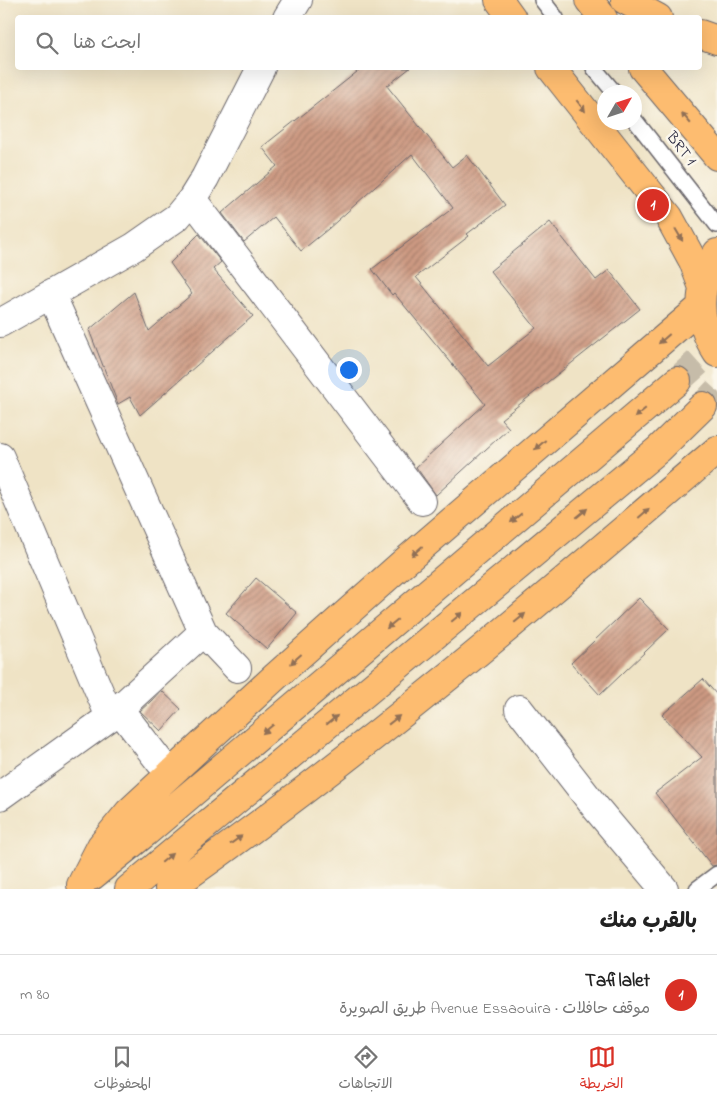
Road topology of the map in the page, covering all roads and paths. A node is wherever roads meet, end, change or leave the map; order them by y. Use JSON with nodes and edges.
{"nodes":[{"id":1,"x":298,"y":0,"type":"edge"},
{"id":2,"x":499,"y":0,"type":"edge"},
{"id":3,"x":542,"y":0,"type":"edge"},
{"id":4,"x":589,"y":0,"type":"edge"},
{"id":5,"x":625,"y":0,"type":"edge"},
{"id":6,"x":289,"y":15,"type":"edge"},
{"id":7,"x":510,"y":15,"type":"edge"},
{"id":8,"x":554,"y":15,"type":"edge"},
{"id":9,"x":601,"y":15,"type":"edge"},
{"id":10,"x":652,"y":15,"type":"edge"},
{"id":11,"x":702,"y":35,"type":"edge"},
{"id":12,"x":717,"y":40,"type":"edge"},
{"id":13,"x":260,"y":70,"type":"edge"},
{"id":14,"x":553,"y":70,"type":"edge"},
{"id":15,"x":596,"y":70,"type":"edge"},
{"id":16,"x":645,"y":70,"type":"edge"},
{"id":17,"x":608,"y":85,"type":"edge"},
{"id":18,"x":642,"y":129,"type":"edge"},
{"id":19,"x":717,"y":156,"type":"edge"},
{"id":20,"x":192,"y":199,"type":"junction"},
{"id":21,"x":717,"y":226,"type":"edge"},
{"id":22,"x":717,"y":253,"type":"edge"},
{"id":23,"x":51,"y":294,"type":"junction"},
{"id":24,"x":702,"y":296,"type":"junction"},
{"id":25,"x":0,"y":323,"type":"edge"},
{"id":26,"x":717,"y":353,"type":"edge"},
{"id":27,"x":677,"y":381,"type":"tunnel mouth"},
{"id":28,"x":703,"y":406,"type":"tunnel mouth"},
{"id":29,"x":717,"y":450,"type":"edge"},
{"id":30,"x":0,"y":457,"type":"edge"},
{"id":31,"x":422,"y":501,"type":"dead end"},
{"id":32,"x":203,"y":632,"type":"junction"},
{"id":33,"x":237,"y":668,"type":"dead end"},
{"id":34,"x":519,"y":709,"type":"dead end"},
{"id":35,"x":114,"y":713,"type":"junction"},
{"id":36,"x":160,"y":762,"type":"dead end"},
{"id":37,"x":0,"y":796,"type":"edge"},
{"id":38,"x":717,"y":874,"type":"edge"},
{"id":39,"x":78,"y":887,"type":"edge"},
{"id":40,"x":129,"y":889,"type":"edge"},
{"id":41,"x":168,"y":889,"type":"edge"},
{"id":42,"x":664,"y":889,"type":"edge"},
{"id":43,"x":697,"y":889,"type":"edge"}],
"edges":[{"from":1,"to":6,"type":"street"},
{"from":2,"to":7,"type":"main road"},
{"from":3,"to":8,"type":"lane"},
{"from":4,"to":9,"type":"main road"},
{"from":5,"to":10,"type":"main road"},
{"from":11,"to":12,"type":"main road"},
{"from":13,"to":20,"type":"street"},
{"from":14,"to":24,"type":"main road","one_way":true},
{"from":15,"to":17,"type":"lane"},
{"from":19,"to":16,"type":"main road","one_way":true},
{"from":18,"to":21,"type":"lane","name":"BRT 1"},
{"from":20,"to":23,"type":"street"},
{"from":20,"to":31,"type":"street"},
{"from":22,"to":24,"type":"main road"},
{"from":23,"to":25,"type":"street"},
{"from":23,"to":32,"type":"street"},
{"from":24,"to":26,"type":"main road"},
{"from":24,"to":39,"type":"main road","one_way":true},
{"from":27,"to":39,"type":"main road","one_way":true},
{"from":40,"to":28,"type":"main road","one_way":true},
{"from":41,"to":29,"type":"main road","one_way":true},
{"from":30,"to":35,"type":"street"},
{"from":32,"to":33,"type":"street"},
{"from":32,"to":35,"type":"street"},
{"from":34,"to":42,"type":"street"},
{"from":35,"to":36,"type":"street"},
{"from":35,"to":37,"type":"street"},
{"from":38,"to":43,"type":"lane"}]}
